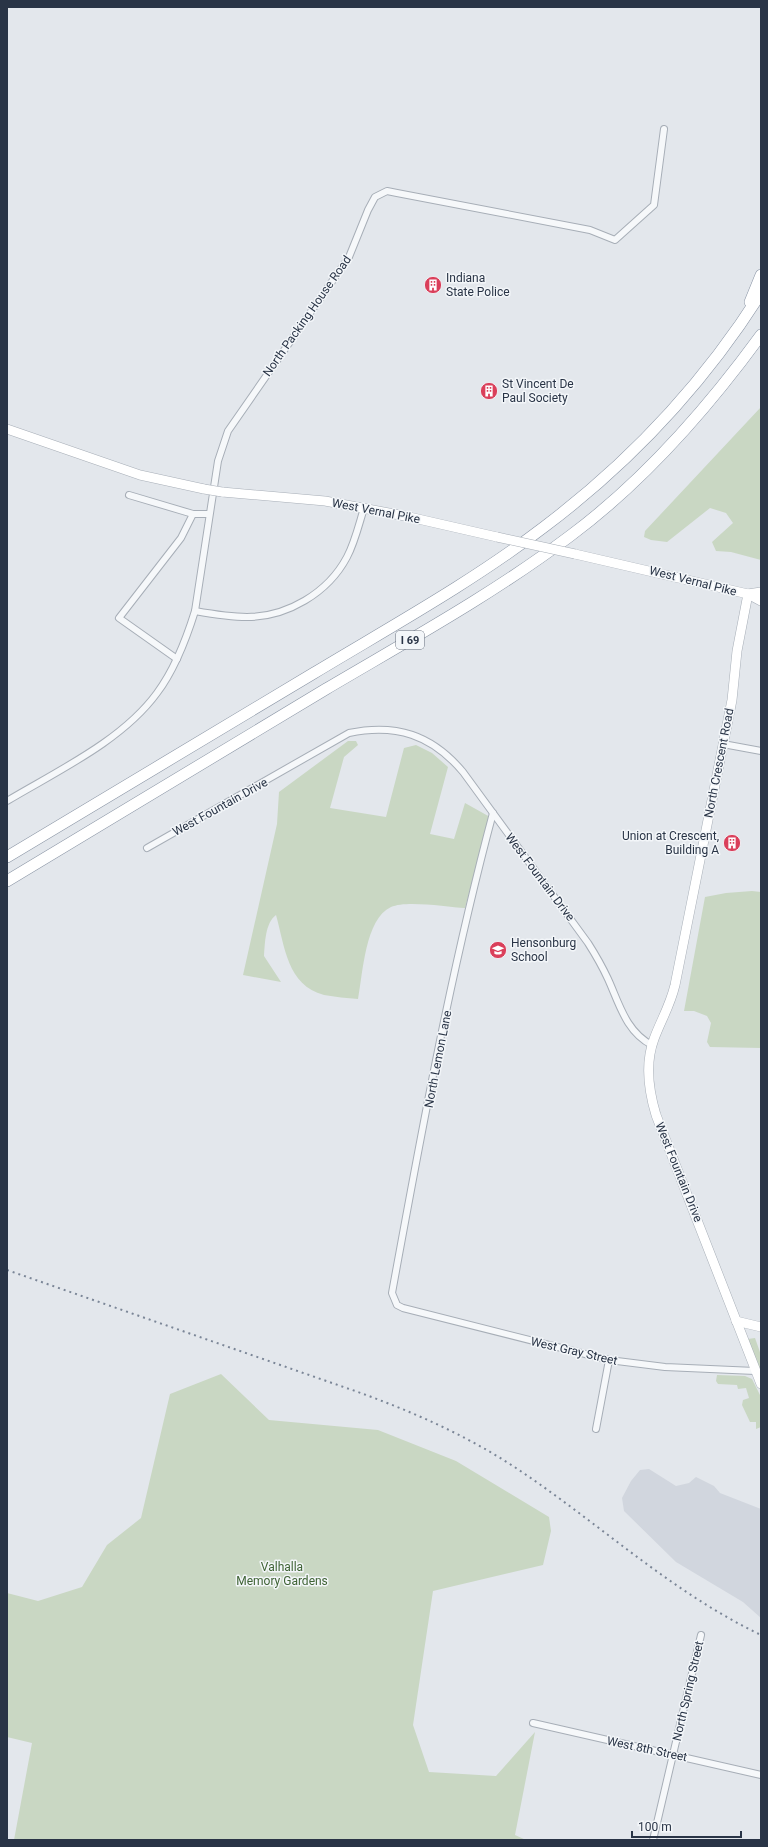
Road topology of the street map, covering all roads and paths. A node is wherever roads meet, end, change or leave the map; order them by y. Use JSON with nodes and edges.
{"nodes":[{"id":1,"x":664,"y":128,"type":"dead end"},
{"id":2,"x":761,"y":275,"type":"edge"},
{"id":3,"x":761,"y":294,"type":"edge"},
{"id":4,"x":744,"y":319,"type":"junction"},
{"id":5,"x":761,"y":335,"type":"edge"},
{"id":6,"x":7,"y":429,"type":"edge"},
{"id":7,"x":129,"y":495,"type":"dead end"},
{"id":8,"x":364,"y":508,"type":"junction"},
{"id":9,"x":193,"y":514,"type":"junction"},
{"id":10,"x":209,"y":514,"type":"junction"},
{"id":11,"x":761,"y":592,"type":"edge"},
{"id":12,"x":748,"y":594,"type":"junction"},
{"id":13,"x":761,"y":601,"type":"edge"},
{"id":14,"x":195,"y":611,"type":"junction"},
{"id":15,"x":177,"y":659,"type":"junction"},
{"id":16,"x":723,"y":744,"type":"junction"},
{"id":17,"x":761,"y":751,"type":"edge"},
{"id":18,"x":7,"y":801,"type":"edge"},
{"id":19,"x":493,"y":813,"type":"junction"},
{"id":20,"x":147,"y":848,"type":"dead end"},
{"id":21,"x":7,"y":857,"type":"edge"},
{"id":22,"x":7,"y":882,"type":"edge"},
{"id":23,"x":652,"y":1045,"type":"junction"},
{"id":24,"x":397,"y":1305,"type":"joint"},
{"id":25,"x":736,"y":1321,"type":"junction"},
{"id":26,"x":761,"y":1327,"type":"edge"},
{"id":27,"x":609,"y":1360,"type":"junction"},
{"id":28,"x":755,"y":1371,"type":"junction"},
{"id":29,"x":761,"y":1384,"type":"edge"},
{"id":30,"x":596,"y":1429,"type":"dead end"},
{"id":31,"x":701,"y":1635,"type":"dead end"},
{"id":32,"x":534,"y":1723,"type":"dead end"},
{"id":33,"x":674,"y":1755,"type":"junction"},
{"id":34,"x":761,"y":1775,"type":"edge"},
{"id":35,"x":653,"y":1840,"type":"edge"}],
"edges":[{"from":1,"to":10,"type":"street","name":"North Packing House Road"},
{"from":2,"to":4,"type":"highway"},
{"from":3,"to":4,"type":"highway","number":"I 69"},
{"from":4,"to":21,"type":"highway","number":"I 69"},
{"from":5,"to":22,"type":"highway","number":"I 69"},
{"from":6,"to":8,"type":"street","name":"West Vernal Pike","bridge":true},
{"from":7,"to":9,"type":"street"},
{"from":8,"to":12,"type":"street","name":"West Vernal Pike","bridge":true},
{"from":8,"to":14,"type":"street"},
{"from":9,"to":10,"type":"street"},
{"from":9,"to":15,"type":"street"},
{"from":10,"to":14,"type":"street","name":"North Packing House Road"},
{"from":11,"to":12,"type":"street"},
{"from":12,"to":13,"type":"street"},
{"from":12,"to":16,"type":"street","name":"North Crescent Road"},
{"from":14,"to":15,"type":"street","name":"North Packing House Road"},
{"from":15,"to":18,"type":"street","name":"North Packing House Road"},
{"from":16,"to":17,"type":"street"},
{"from":16,"to":23,"type":"street","name":"North Crescent Road"},
{"from":19,"to":20,"type":"street","name":"West Fountain Drive"},
{"from":19,"to":23,"type":"street","name":"West Fountain Drive"},
{"from":19,"to":24,"type":"street","name":"North Lemon Lane"},
{"from":23,"to":25,"type":"street","name":"West Fountain Drive"},
{"from":24,"to":27,"type":"street","name":"West Gray Street"},
{"from":25,"to":26,"type":"street"},
{"from":25,"to":28,"type":"street","name":"West Fountain Drive"},
{"from":27,"to":28,"type":"street","name":"West Gray Street"},
{"from":27,"to":30,"type":"street"},
{"from":28,"to":29,"type":"street","name":"West Fountain Drive"},
{"from":31,"to":33,"type":"street","name":"North Spring Street"},
{"from":32,"to":33,"type":"street","name":"West 8th Street"},
{"from":33,"to":34,"type":"street","name":"West 8th Street"},
{"from":33,"to":35,"type":"street","name":"North Spring Street"}]}
